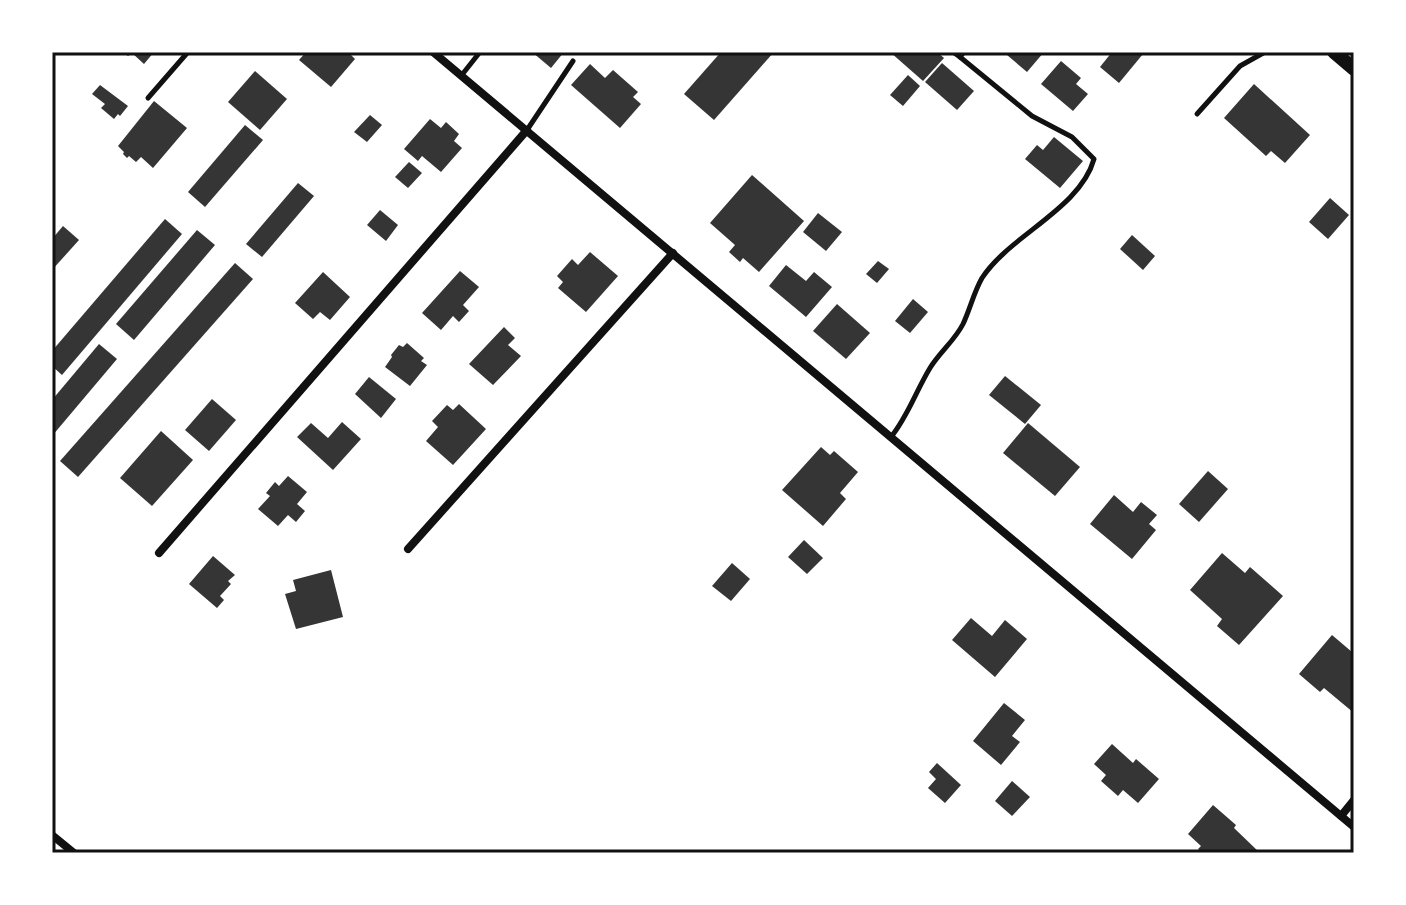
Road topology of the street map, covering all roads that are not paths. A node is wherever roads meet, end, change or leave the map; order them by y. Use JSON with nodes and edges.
{"nodes":[{"id":1,"x":188,"y":52,"type":"edge"},
{"id":2,"x":433,"y":52,"type":"edge"},
{"id":3,"x":480,"y":52,"type":"edge"},
{"id":4,"x":953,"y":52,"type":"edge"},
{"id":5,"x":1265,"y":52,"type":"edge"},
{"id":6,"x":1334,"y":52,"type":"edge"},
{"id":7,"x":962,"y":55,"type":"edge"},
{"id":8,"x":573,"y":61,"type":"dead end"},
{"id":9,"x":1354,"y":69,"type":"edge"},
{"id":10,"x":461,"y":76,"type":"junction"},
{"id":11,"x":148,"y":98,"type":"dead end"},
{"id":12,"x":1197,"y":114,"type":"dead end"},
{"id":13,"x":527,"y":130,"type":"junction"},
{"id":14,"x":673,"y":253,"type":"junction"},
{"id":15,"x":891,"y":437,"type":"junction"},
{"id":16,"x":408,"y":549,"type":"dead end"},
{"id":17,"x":159,"y":553,"type":"dead end"},
{"id":18,"x":1354,"y":800,"type":"edge"},
{"id":19,"x":1341,"y":816,"type":"junction"},
{"id":20,"x":1354,"y":827,"type":"edge"},
{"id":21,"x":52,"y":835,"type":"edge"},
{"id":22,"x":74,"y":853,"type":"edge"}],
"edges":[{"from":1,"to":11,"type":"lane"},
{"from":2,"to":10,"type":"street"},
{"from":3,"to":10,"type":"lane"},
{"from":4,"to":7,"type":"lane"},
{"from":5,"to":12,"type":"lane"},
{"from":6,"to":9,"type":"street"},
{"from":7,"to":15,"type":"lane"},
{"from":8,"to":13,"type":"lane"},
{"from":10,"to":13,"type":"street"},
{"from":13,"to":14,"type":"street"},
{"from":13,"to":17,"type":"street"},
{"from":14,"to":15,"type":"street"},
{"from":14,"to":16,"type":"street"},
{"from":15,"to":19,"type":"street"},
{"from":18,"to":19,"type":"street"},
{"from":19,"to":20,"type":"street"},
{"from":21,"to":22,"type":"street"}]}
